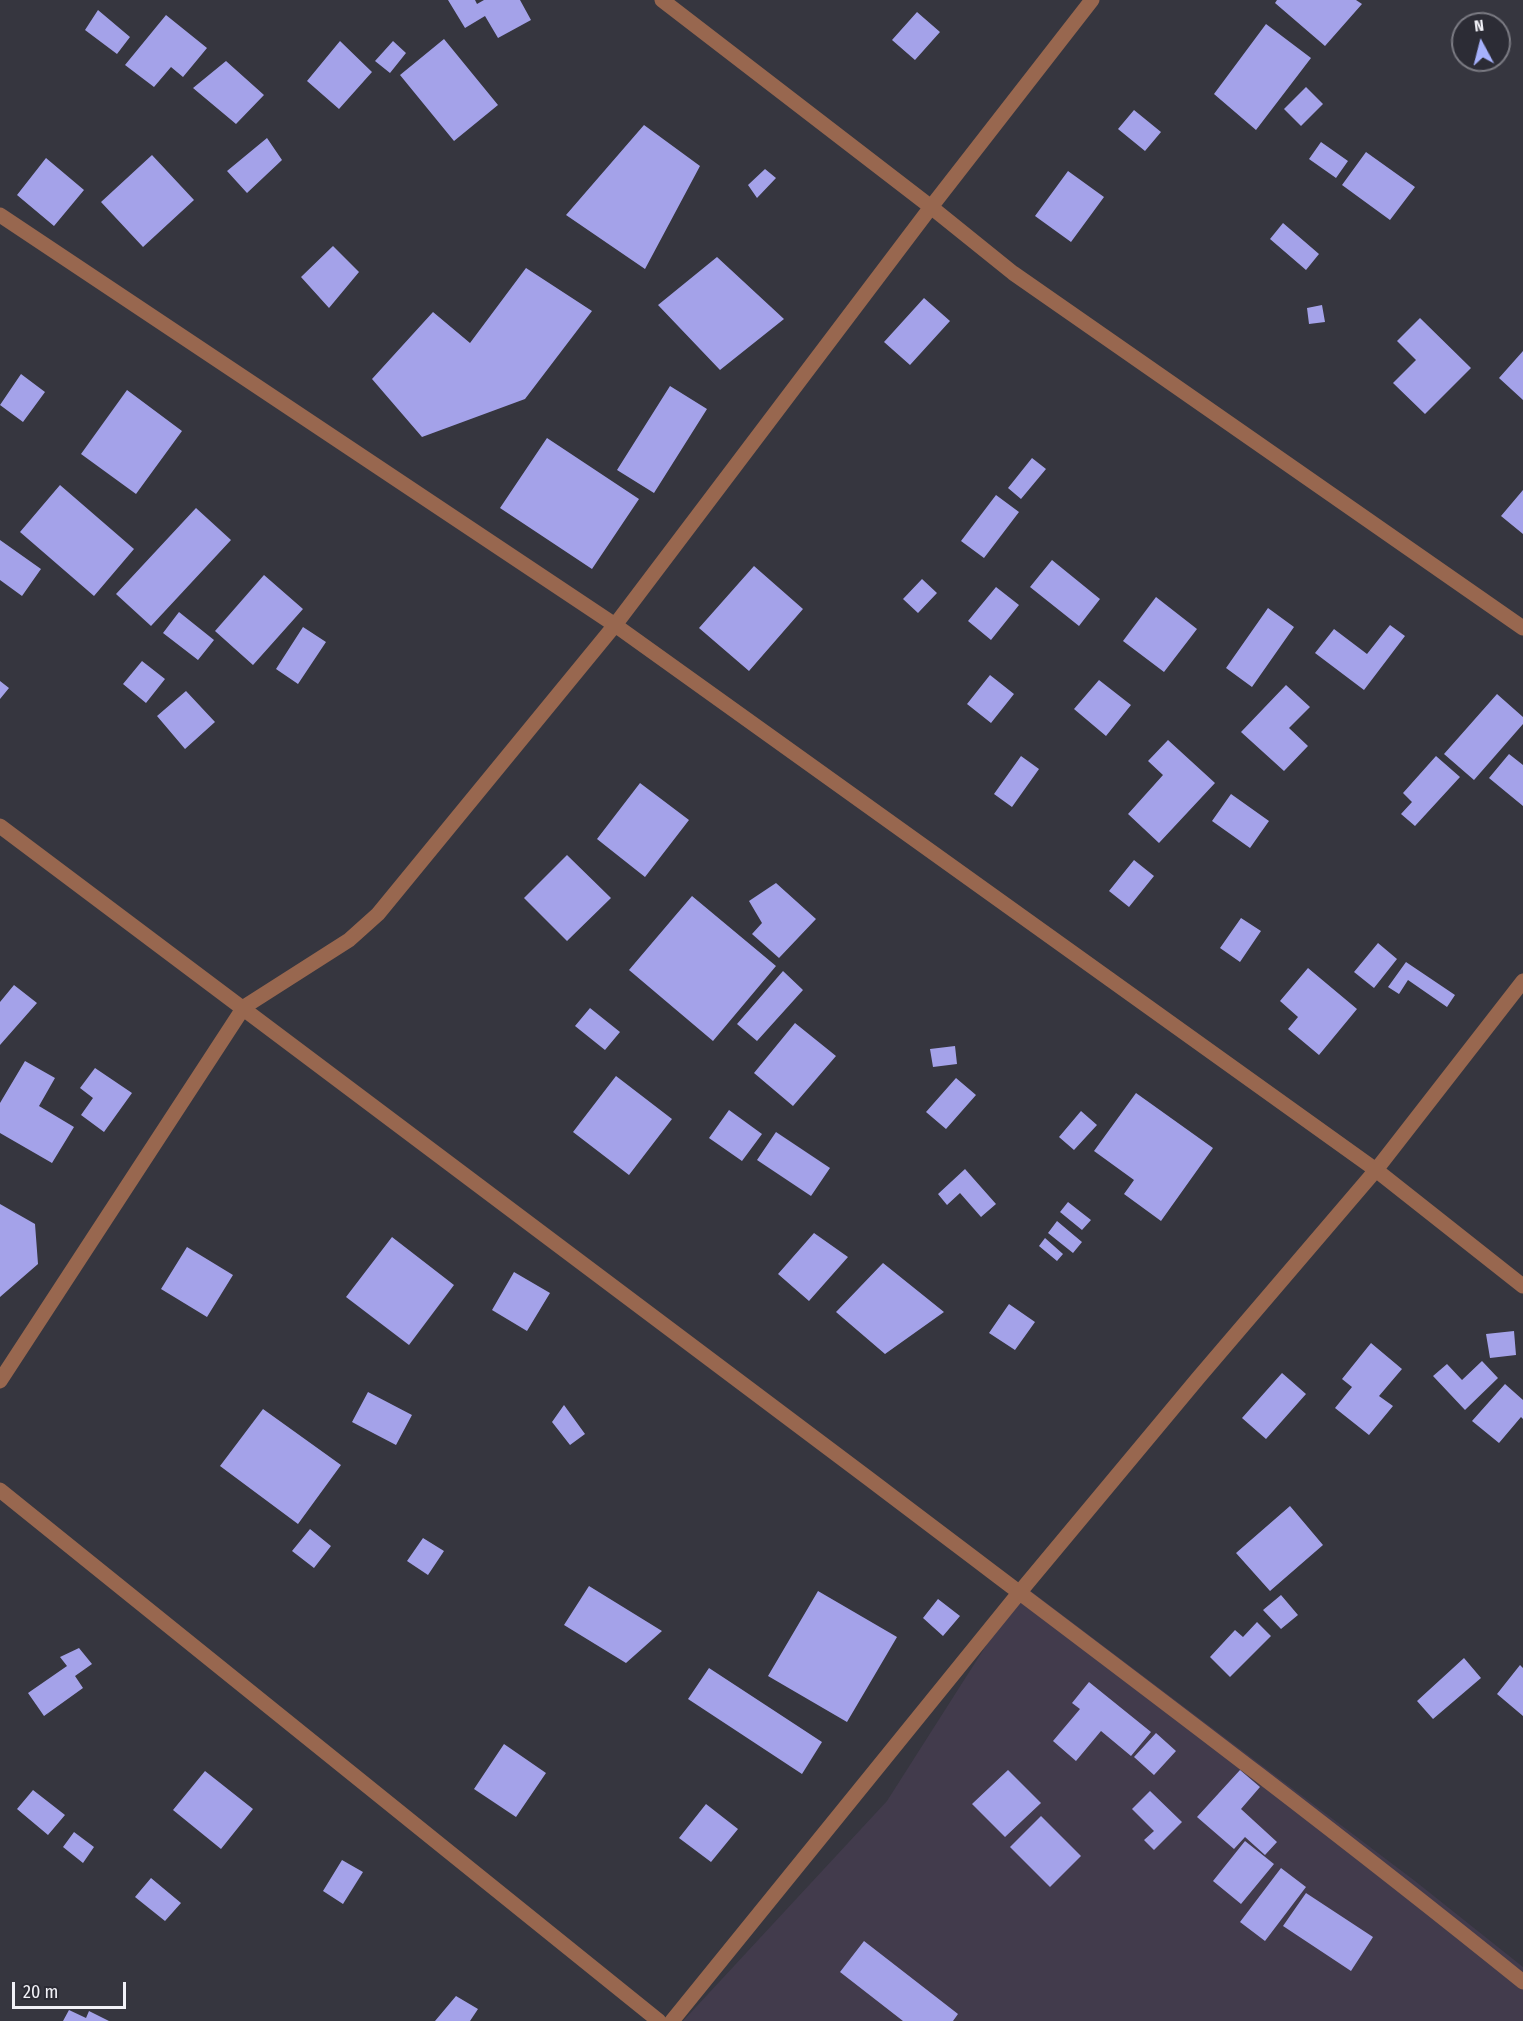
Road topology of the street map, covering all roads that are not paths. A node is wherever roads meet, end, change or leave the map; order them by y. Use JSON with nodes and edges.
{"nodes":[{"id":1,"x":662,"y":0,"type":"edge"},
{"id":2,"x":1092,"y":0,"type":"edge"},
{"id":3,"x":931,"y":207,"type":"junction"},
{"id":4,"x":0,"y":215,"type":"edge"},
{"id":5,"x":615,"y":625,"type":"junction"},
{"id":6,"x":1523,"y":628,"type":"edge"},
{"id":7,"x":0,"y":826,"type":"edge"},
{"id":8,"x":1523,"y":981,"type":"edge"},
{"id":9,"x":244,"y":1007,"type":"junction"},
{"id":10,"x":1376,"y":1170,"type":"junction"},
{"id":11,"x":1523,"y":1286,"type":"edge"},
{"id":12,"x":0,"y":1381,"type":"edge"},
{"id":13,"x":0,"y":1490,"type":"edge"},
{"id":14,"x":1019,"y":1593,"type":"junction"},
{"id":15,"x":1523,"y":1982,"type":"edge"},
{"id":16,"x":659,"y":2021,"type":"edge"},
{"id":17,"x":672,"y":2021,"type":"edge"}],
"edges":[{"from":1,"to":3,"type":"street"},
{"from":2,"to":3,"type":"street"},
{"from":3,"to":5,"type":"street"},
{"from":3,"to":6,"type":"street"},
{"from":4,"to":5,"type":"street"},
{"from":5,"to":9,"type":"street"},
{"from":5,"to":10,"type":"street"},
{"from":7,"to":9,"type":"street"},
{"from":8,"to":10,"type":"street"},
{"from":9,"to":12,"type":"street"},
{"from":9,"to":14,"type":"street"},
{"from":10,"to":11,"type":"street"},
{"from":10,"to":14,"type":"street"},
{"from":13,"to":16,"type":"street"},
{"from":14,"to":15,"type":"street"},
{"from":14,"to":17,"type":"street"}]}
